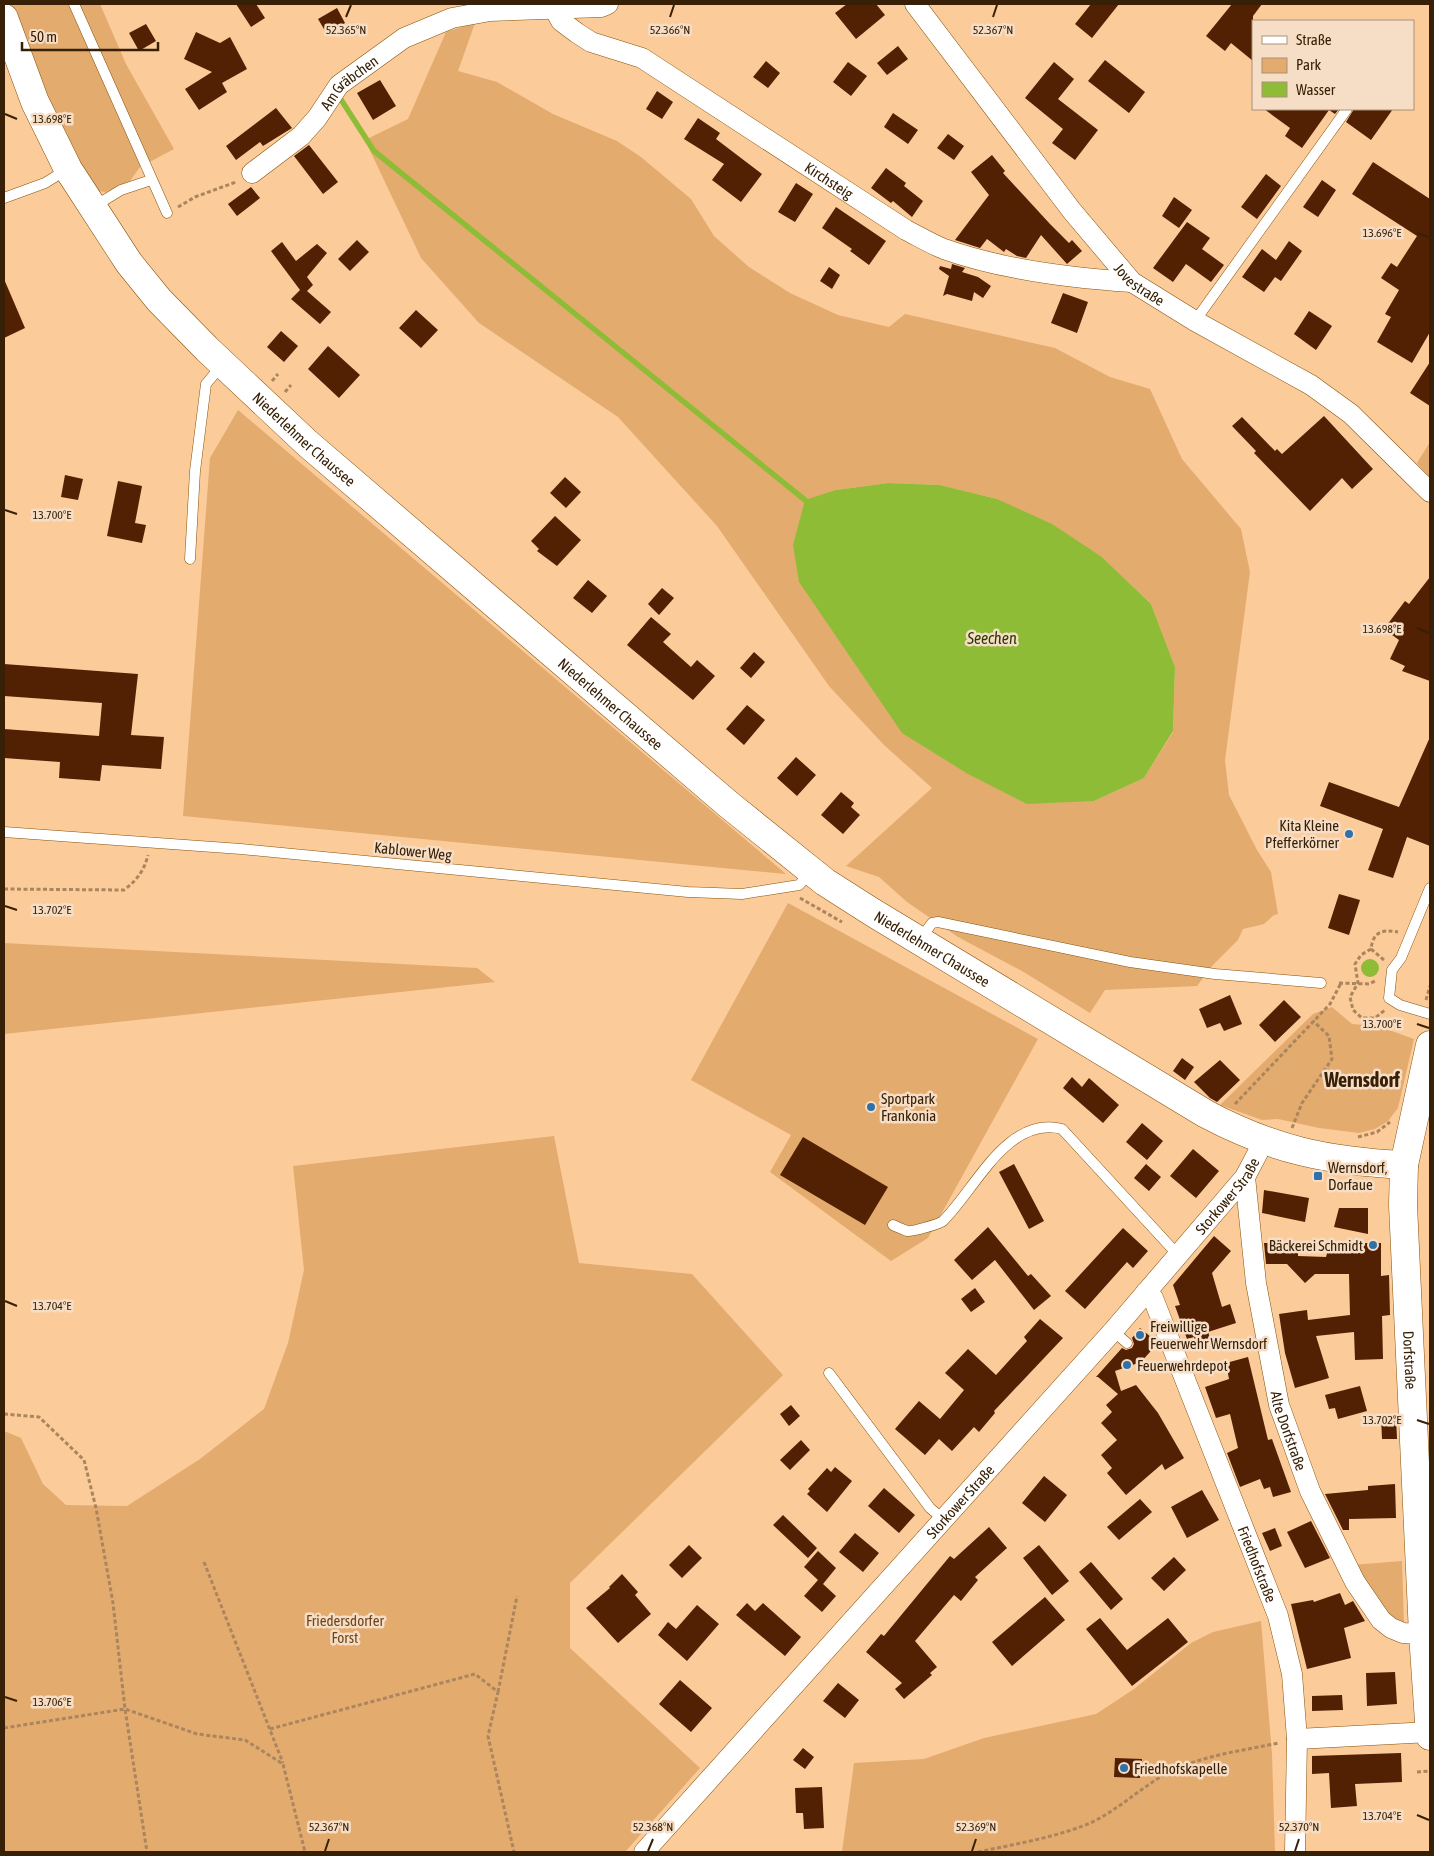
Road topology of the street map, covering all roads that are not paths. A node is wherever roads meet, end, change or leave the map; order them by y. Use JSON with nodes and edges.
{"nodes":[{"id":1,"x":74,"y":4,"type":"edge"},
{"id":2,"x":608,"y":4,"type":"edge"},
{"id":3,"x":915,"y":4,"type":"edge"},
{"id":4,"x":555,"y":10,"type":"junction"},
{"id":5,"x":4,"y":18,"type":"edge"},
{"id":6,"x":1346,"y":110,"type":"edge"},
{"id":7,"x":68,"y":168,"type":"junction"},
{"id":8,"x":252,"y":173,"type":"road end"},
{"id":9,"x":151,"y":180,"type":"junction"},
{"id":10,"x":4,"y":198,"type":"edge"},
{"id":11,"x":92,"y":207,"type":"junction"},
{"id":12,"x":168,"y":213,"type":"road end"},
{"id":13,"x":1132,"y":282,"type":"junction"},
{"id":14,"x":1195,"y":321,"type":"junction"},
{"id":15,"x":222,"y":364,"type":"junction"},
{"id":16,"x":1430,"y":492,"type":"edge"},
{"id":17,"x":190,"y":559,"type":"dead end"},
{"id":18,"x":4,"y":832,"type":"edge"},
{"id":19,"x":812,"y":871,"type":"junction"},
{"id":20,"x":1430,"y":888,"type":"edge"},
{"id":21,"x":919,"y":942,"type":"junction"},
{"id":22,"x":1321,"y":983,"type":"road end"},
{"id":23,"x":1427,"y":1013,"type":"edge"},
{"id":24,"x":1430,"y":1045,"type":"edge"},
{"id":25,"x":1427,"y":1074,"type":"edge"},
{"id":26,"x":1274,"y":1134,"type":"junction"},
{"id":27,"x":1404,"y":1165,"type":"junction"},
{"id":28,"x":1245,"y":1177,"type":"junction"},
{"id":29,"x":892,"y":1225,"type":"dead end"},
{"id":30,"x":1178,"y":1255,"type":"junction"},
{"id":31,"x":1146,"y":1292,"type":"junction"},
{"id":32,"x":829,"y":1373,"type":"dead end"},
{"id":33,"x":943,"y":1519,"type":"junction"},
{"id":34,"x":1423,"y":1634,"type":"junction"},
{"id":35,"x":1430,"y":1732,"type":"edge"},
{"id":36,"x":1430,"y":1736,"type":"edge"},
{"id":37,"x":1297,"y":1739,"type":"junction"},
{"id":38,"x":644,"y":1852,"type":"edge"},
{"id":39,"x":1295,"y":1852,"type":"edge"}],
"edges":[{"from":1,"to":9,"type":"lane"},
{"from":2,"to":4,"type":"street"},
{"from":3,"to":13,"type":"street","name":"Jovestraße"},
{"from":4,"to":8,"type":"street","name":"Am Gräbchen"},
{"from":4,"to":13,"type":"street","name":"Kirchsteig"},
{"from":5,"to":7,"type":"main road","name":"Niederlehmer Chaussee"},
{"from":6,"to":14,"type":"lane"},
{"from":7,"to":10,"type":"lane"},
{"from":7,"to":11,"type":"main road","name":"Niederlehmer Chaussee"},
{"from":9,"to":11,"type":"lane"},
{"from":9,"to":12,"type":"lane"},
{"from":11,"to":15,"type":"main road","name":"Niederlehmer Chaussee"},
{"from":13,"to":14,"type":"street","name":"Jovestraße"},
{"from":14,"to":16,"type":"street","name":"Jovestraße"},
{"from":15,"to":17,"type":"lane"},
{"from":15,"to":19,"type":"main road","name":"Niederlehmer Chaussee"},
{"from":18,"to":19,"type":"lane","name":"Kablower Weg"},
{"from":19,"to":21,"type":"main road","name":"Niederlehmer Chaussee"},
{"from":20,"to":23,"type":"lane"},
{"from":21,"to":22,"type":"lane"},
{"from":21,"to":26,"type":"main road","name":"Niederlehmer Chaussee"},
{"from":24,"to":25,"type":"main road","name":"Dorfstraße"},
{"from":25,"to":27,"type":"main road","name":"Dorfstraße"},
{"from":26,"to":27,"type":"main road","name":"Niederlehmer Chaussee"},
{"from":26,"to":28,"type":"street","name":"Storkower Straße"},
{"from":27,"to":34,"type":"main road","name":"Dorfstraße"},
{"from":28,"to":30,"type":"street","name":"Storkower Straße"},
{"from":28,"to":34,"type":"street","name":"Alte Dorfstraße"},
{"from":29,"to":30,"type":"lane"},
{"from":30,"to":31,"type":"street","name":"Storkower Straße"},
{"from":31,"to":33,"type":"street","name":"Storkower Straße"},
{"from":31,"to":37,"type":"street","name":"Friedhofstraße"},
{"from":32,"to":33,"type":"lane"},
{"from":33,"to":38,"type":"street","name":"Storkower Straße"},
{"from":34,"to":35,"type":"main road","name":"Dorfstraße"},
{"from":35,"to":36,"type":"main road","name":"Dorfstraße"},
{"from":35,"to":37,"type":"street"},
{"from":37,"to":39,"type":"street","name":"Friedhofstraße"}]}
